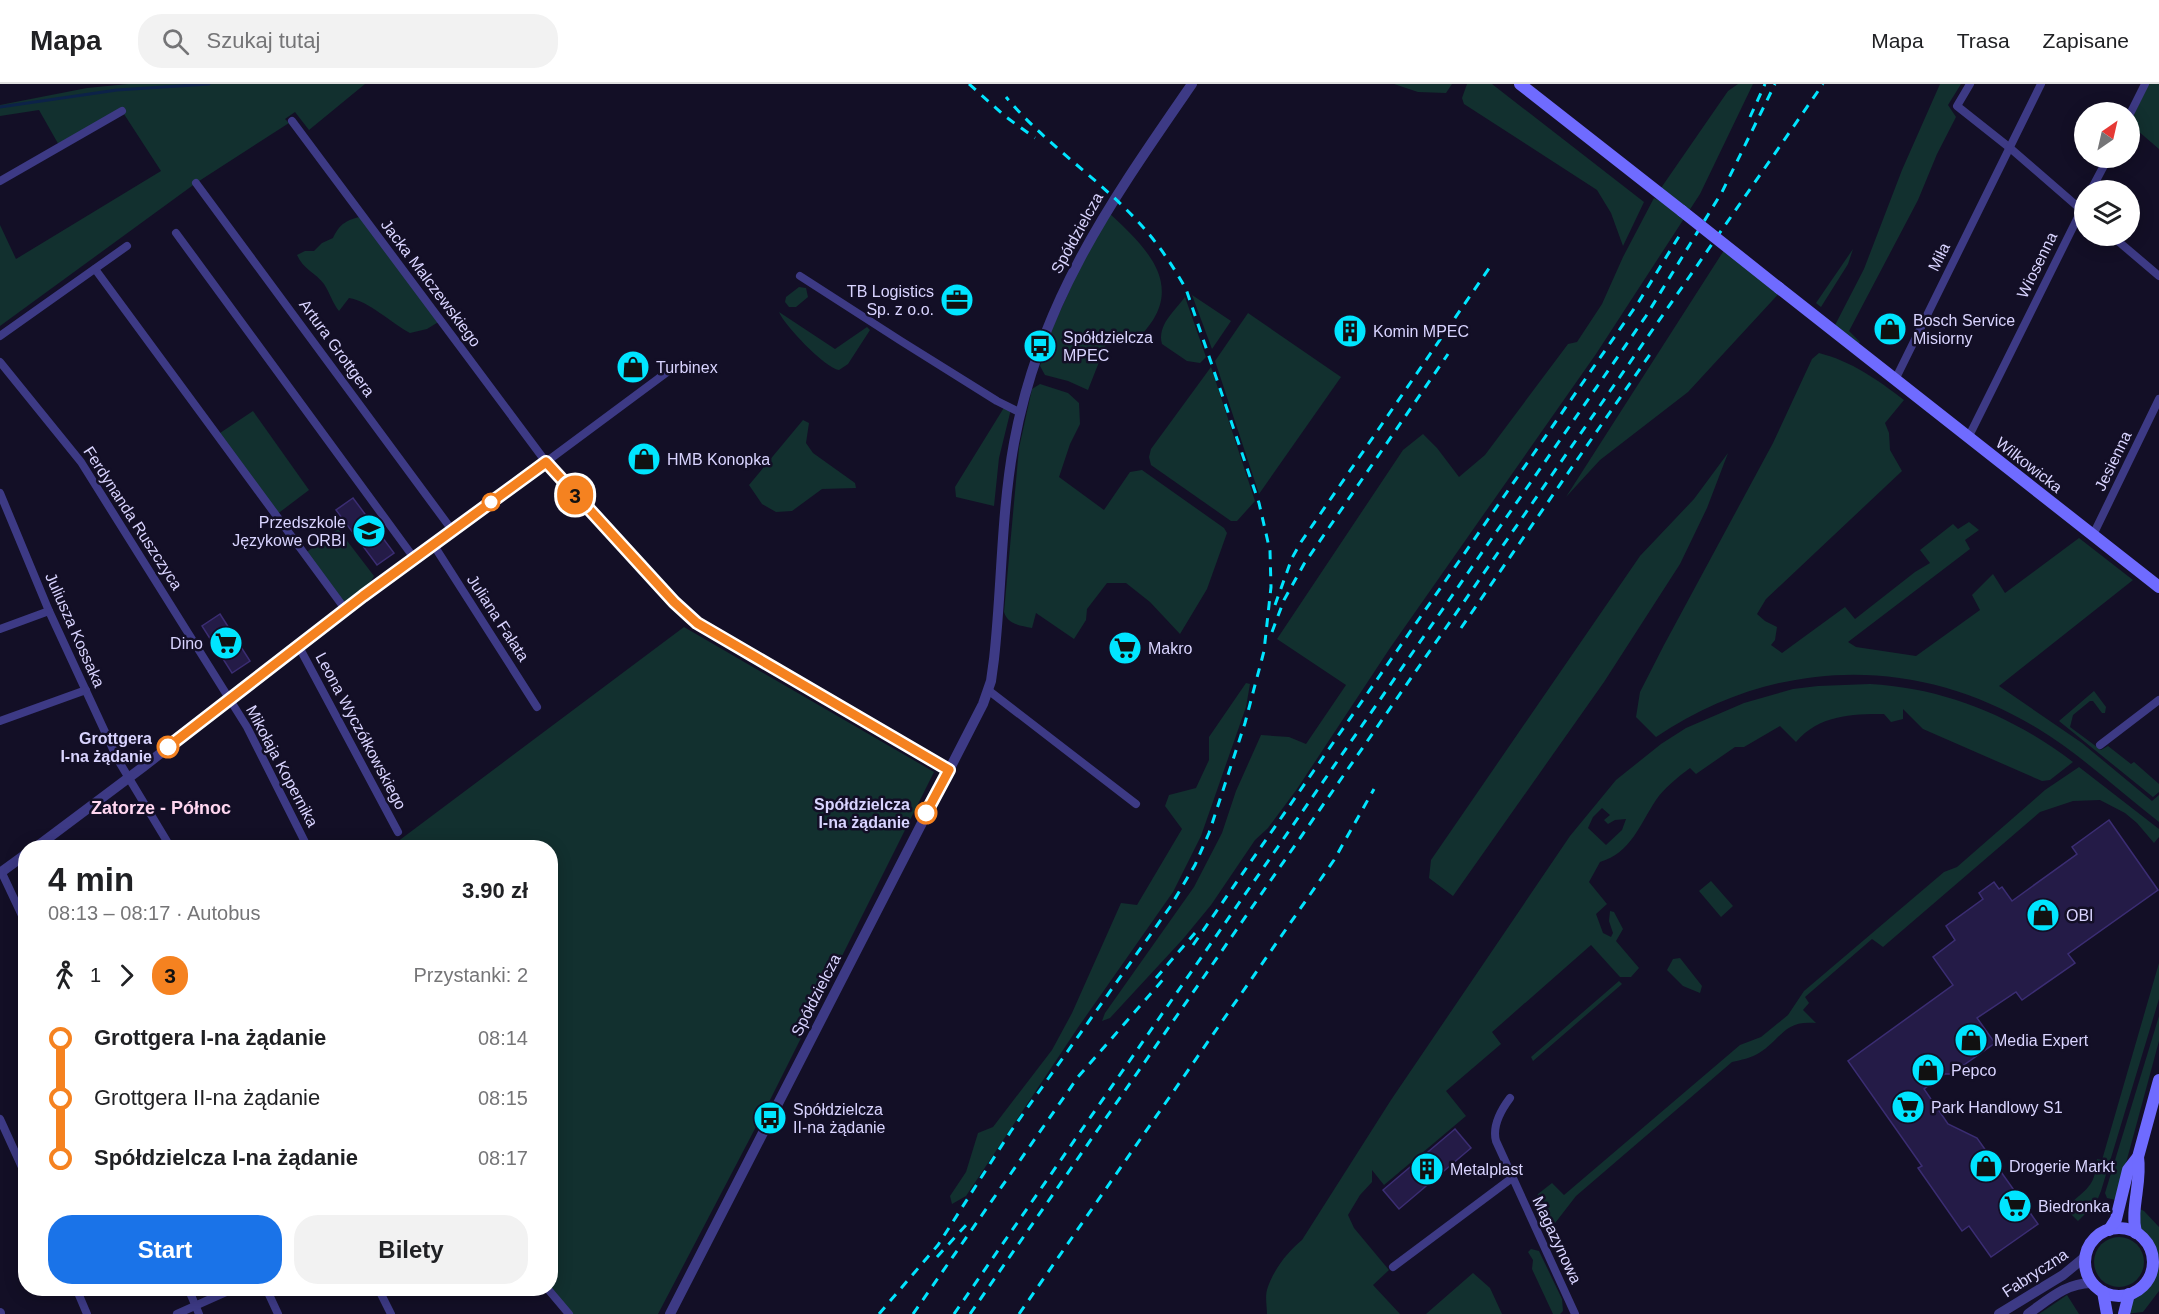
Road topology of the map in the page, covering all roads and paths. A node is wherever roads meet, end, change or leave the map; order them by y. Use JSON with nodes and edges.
{"nodes":[{"id":1,"x":1192,"y":84,"type":"edge"},
{"id":2,"x":1520,"y":84,"type":"edge"},
{"id":3,"x":1970,"y":84,"type":"edge"},
{"id":4,"x":2041,"y":84,"type":"edge"},
{"id":5,"x":2145,"y":84,"type":"edge"},
{"id":6,"x":2136,"y":102,"type":"edge"},
{"id":7,"x":122,"y":111,"type":"dead end"},
{"id":8,"x":292,"y":121,"type":"dead end"},
{"id":9,"x":2010,"y":148,"type":"junction"},
{"id":10,"x":0,"y":181,"type":"edge"},
{"id":11,"x":196,"y":183,"type":"dead end"},
{"id":12,"x":2074,"y":201,"type":"edge"},
{"id":13,"x":2074,"y":229,"type":"edge"},
{"id":14,"x":176,"y":233,"type":"dead end"},
{"id":15,"x":127,"y":246,"type":"dead end"},
{"id":16,"x":2124,"y":246,"type":"edge"},
{"id":17,"x":94,"y":269,"type":"junction"},
{"id":18,"x":800,"y":276,"type":"dead end"},
{"id":19,"x":2159,"y":276,"type":"edge"},
{"id":20,"x":0,"y":336,"type":"edge"},
{"id":21,"x":0,"y":362,"type":"edge"},
{"id":22,"x":674,"y":368,"type":"dead end"},
{"id":23,"x":1895,"y":380,"type":"junction"},
{"id":24,"x":2159,"y":399,"type":"edge"},
{"id":25,"x":1021,"y":413,"type":"junction"},
{"id":26,"x":1968,"y":438,"type":"junction"},
{"id":27,"x":546,"y":462,"type":"junction"},
{"id":28,"x":0,"y":493,"type":"edge"},
{"id":29,"x":452,"y":530,"type":"junction"},
{"id":30,"x":2093,"y":535,"type":"junction"},
{"id":31,"x":433,"y":544,"type":"junction"},
{"id":32,"x":414,"y":558,"type":"junction"},
{"id":33,"x":2159,"y":587,"type":"edge"},
{"id":34,"x":345,"y":609,"type":"junction"},
{"id":35,"x":49,"y":611,"type":"junction"},
{"id":36,"x":0,"y":629,"type":"edge"},
{"id":37,"x":298,"y":645,"type":"junction"},
{"id":38,"x":86,"y":690,"type":"junction"},
{"id":39,"x":988,"y":690,"type":"junction"},
{"id":40,"x":230,"y":698,"type":"junction"},
{"id":41,"x":2159,"y":700,"type":"edge"},
{"id":42,"x":537,"y":707,"type":"dead end"},
{"id":43,"x":0,"y":721,"type":"edge"},
{"id":44,"x":2100,"y":745,"type":"dead end"},
{"id":45,"x":949,"y":770,"type":"junction"},
{"id":46,"x":128,"y":778,"type":"junction"},
{"id":47,"x":1136,"y":804,"type":"dead end"},
{"id":48,"x":398,"y":832,"type":"dead end"},
{"id":49,"x":47,"y":840,"type":"edge"},
{"id":50,"x":166,"y":840,"type":"edge"},
{"id":51,"x":304,"y":840,"type":"edge"},
{"id":52,"x":18,"y":860,"type":"edge"},
{"id":53,"x":1,"y":872,"type":"edge"},
{"id":54,"x":18,"y":907,"type":"edge"},
{"id":55,"x":2159,"y":1080,"type":"edge"},
{"id":56,"x":1510,"y":1098,"type":"dead end"},
{"id":57,"x":0,"y":1119,"type":"edge"},
{"id":58,"x":2138,"y":1157,"type":"junction"},
{"id":59,"x":18,"y":1158,"type":"edge"},
{"id":60,"x":1512,"y":1178,"type":"junction"},
{"id":61,"x":2109,"y":1230,"type":"junction"},
{"id":62,"x":2136,"y":1233,"type":"junction"},
{"id":63,"x":2086,"y":1256,"type":"junction"},
{"id":64,"x":1393,"y":1267,"type":"dead end"},
{"id":65,"x":2098,"y":1287,"type":"junction"},
{"id":66,"x":2129,"y":1294,"type":"junction"},
{"id":67,"x":79,"y":1296,"type":"edge"},
{"id":68,"x":191,"y":1296,"type":"edge"},
{"id":69,"x":221,"y":1296,"type":"edge"},
{"id":70,"x":270,"y":1296,"type":"edge"},
{"id":71,"x":382,"y":1296,"type":"edge"},
{"id":72,"x":554,"y":1296,"type":"edge"},
{"id":73,"x":197,"y":1310,"type":"edge"},
{"id":74,"x":87,"y":1314,"type":"edge"},
{"id":75,"x":177,"y":1314,"type":"edge"},
{"id":76,"x":278,"y":1314,"type":"edge"},
{"id":77,"x":391,"y":1314,"type":"edge"},
{"id":78,"x":569,"y":1314,"type":"edge"},
{"id":79,"x":669,"y":1314,"type":"edge"},
{"id":80,"x":1575,"y":1314,"type":"edge"},
{"id":81,"x":1999,"y":1314,"type":"edge"},
{"id":82,"x":2028,"y":1314,"type":"edge"},
{"id":83,"x":2108,"y":1314,"type":"edge"},
{"id":84,"x":2124,"y":1314,"type":"edge"}],
"edges":[{"from":1,"to":25,"type":"street","name":"Spółdzielcza"},
{"from":2,"to":23,"type":"main road","name":"Wilkowicka","bridge":true},
{"from":3,"to":9,"type":"street"},
{"from":4,"to":9,"type":"street","name":"Miła"},
{"from":5,"to":6,"type":"street"},
{"from":7,"to":10,"type":"street"},
{"from":8,"to":27,"type":"street","name":"Jacka Malczewskiego"},
{"from":9,"to":12,"type":"street"},
{"from":9,"to":23,"type":"street","name":"Miła"},
{"from":11,"to":29,"type":"street","name":"Artura Grottgera"},
{"from":13,"to":26,"type":"street","name":"Wiosenna"},
{"from":14,"to":32,"type":"street"},
{"from":15,"to":17,"type":"street"},
{"from":16,"to":19,"type":"street"},
{"from":17,"to":20,"type":"street"},
{"from":17,"to":34,"type":"street"},
{"from":18,"to":25,"type":"street"},
{"from":21,"to":40,"type":"street","name":"Ferdynanda Ruszczyca"},
{"from":22,"to":27,"type":"street"},
{"from":23,"to":26,"type":"main road","name":"Wilkowicka"},
{"from":24,"to":30,"type":"street","name":"Jesienna"},
{"from":25,"to":39,"type":"street","name":"Spółdzielcza"},
{"from":26,"to":30,"type":"main road","name":"Wilkowicka"},
{"from":27,"to":29,"type":"street"},
{"from":27,"to":45,"type":"street"},
{"from":28,"to":35,"type":"street","name":"Juliusza Kossaka"},
{"from":29,"to":31,"type":"street"},
{"from":30,"to":33,"type":"main road","name":"Wilkowicka"},
{"from":31,"to":32,"type":"street"},
{"from":31,"to":42,"type":"street","name":"Juliana Fałata"},
{"from":32,"to":34,"type":"street"},
{"from":34,"to":37,"type":"street"},
{"from":35,"to":36,"type":"street"},
{"from":35,"to":38,"type":"street","name":"Juliusza Kossaka"},
{"from":37,"to":40,"type":"street"},
{"from":37,"to":48,"type":"street","name":"Leona Wyczółkowskiego"},
{"from":38,"to":43,"type":"street"},
{"from":38,"to":46,"type":"street","name":"Juliusza Kossaka"},
{"from":39,"to":45,"type":"street","name":"Spółdzielcza"},
{"from":39,"to":47,"type":"street"},
{"from":40,"to":46,"type":"street"},
{"from":40,"to":51,"type":"street","name":"Mikołaja Kopernika"},
{"from":41,"to":44,"type":"street"},
{"from":45,"to":79,"type":"street","name":"Spółdzielcza"},
{"from":46,"to":49,"type":"street"},
{"from":46,"to":50,"type":"street","name":"Juliusza Kossaka"},
{"from":52,"to":53,"type":"street"},
{"from":53,"to":54,"type":"street"},
{"from":55,"to":58,"type":"main road"},
{"from":56,"to":60,"type":"street","name":"Magazynowa"},
{"from":57,"to":59,"type":"street"},
{"from":58,"to":61,"type":"main road"},
{"from":58,"to":62,"type":"main road"},
{"from":60,"to":64,"type":"street"},
{"from":60,"to":80,"type":"street","name":"Magazynowa"},
{"from":61,"to":62,"type":"main road"},
{"from":61,"to":63,"type":"main road"},
{"from":62,"to":66,"type":"main road"},
{"from":63,"to":65,"type":"main road"},
{"from":63,"to":81,"type":"street","name":"Fabryczna"},
{"from":65,"to":66,"type":"main road"},
{"from":65,"to":82,"type":"street","name":"Fabryczna"},
{"from":65,"to":83,"type":"main road"},
{"from":66,"to":84,"type":"main road"},
{"from":67,"to":74,"type":"street"},
{"from":68,"to":73,"type":"street"},
{"from":69,"to":73,"type":"street"},
{"from":70,"to":76,"type":"street"},
{"from":71,"to":77,"type":"street"},
{"from":72,"to":78,"type":"street"},
{"from":73,"to":75,"type":"street"}]}
